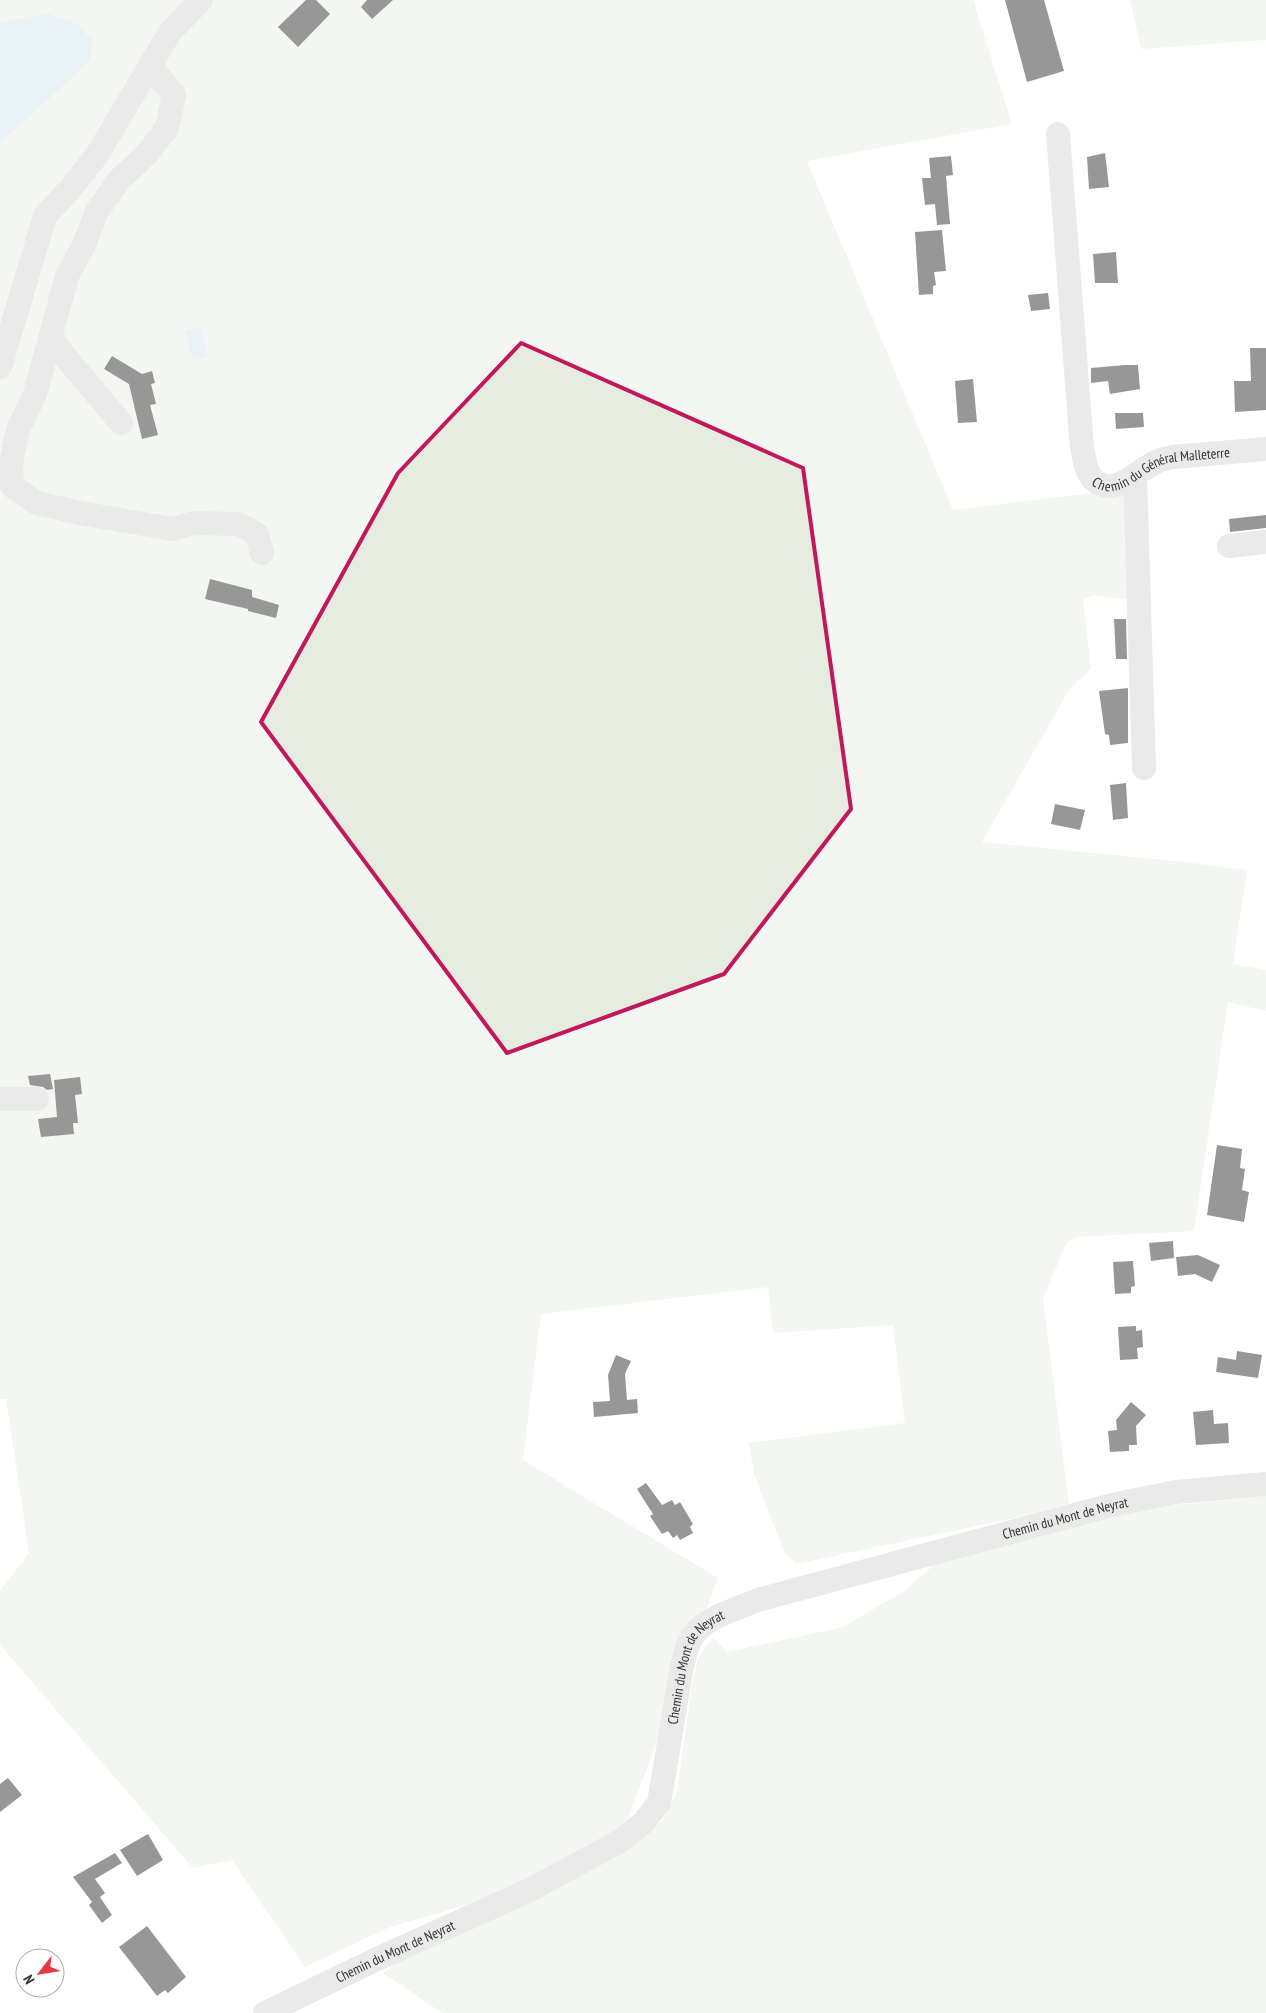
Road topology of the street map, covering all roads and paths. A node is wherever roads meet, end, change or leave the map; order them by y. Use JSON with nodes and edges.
{"nodes":[{"id":1,"x":201,"y":0,"type":"edge"},
{"id":2,"x":150,"y":66,"type":"junction"},
{"id":3,"x":1058,"y":134,"type":"dead end"},
{"id":4,"x":52,"y":337,"type":"junction"},
{"id":5,"x":0,"y":367,"type":"edge"},
{"id":6,"x":121,"y":423,"type":"dead end"},
{"id":7,"x":1266,"y":449,"type":"edge"},
{"id":8,"x":1135,"y":475,"type":"junction"},
{"id":9,"x":1266,"y":542,"type":"edge"},
{"id":10,"x":1229,"y":546,"type":"dead end"},
{"id":11,"x":262,"y":553,"type":"dead end"},
{"id":12,"x":1144,"y":768,"type":"dead end"},
{"id":13,"x":0,"y":1099,"type":"edge"},
{"id":14,"x":37,"y":1099,"type":"dead end"},
{"id":15,"x":1266,"y":1484,"type":"edge"},
{"id":16,"x":264,"y":2013,"type":"edge"}],
"edges":[{"from":1,"to":2,"type":"street"},
{"from":2,"to":4,"type":"street"},
{"from":2,"to":5,"type":"street"},
{"from":3,"to":8,"type":"street","name":"Chemin du Général Malleterre"},
{"from":4,"to":6,"type":"street"},
{"from":4,"to":11,"type":"street"},
{"from":7,"to":8,"type":"street","name":"Chemin du Général Malleterre"},
{"from":8,"to":12,"type":"street"},
{"from":9,"to":10,"type":"street"},
{"from":13,"to":14,"type":"street"},
{"from":15,"to":16,"type":"street","name":"Chemin du Mont de Neyrat"}]}
